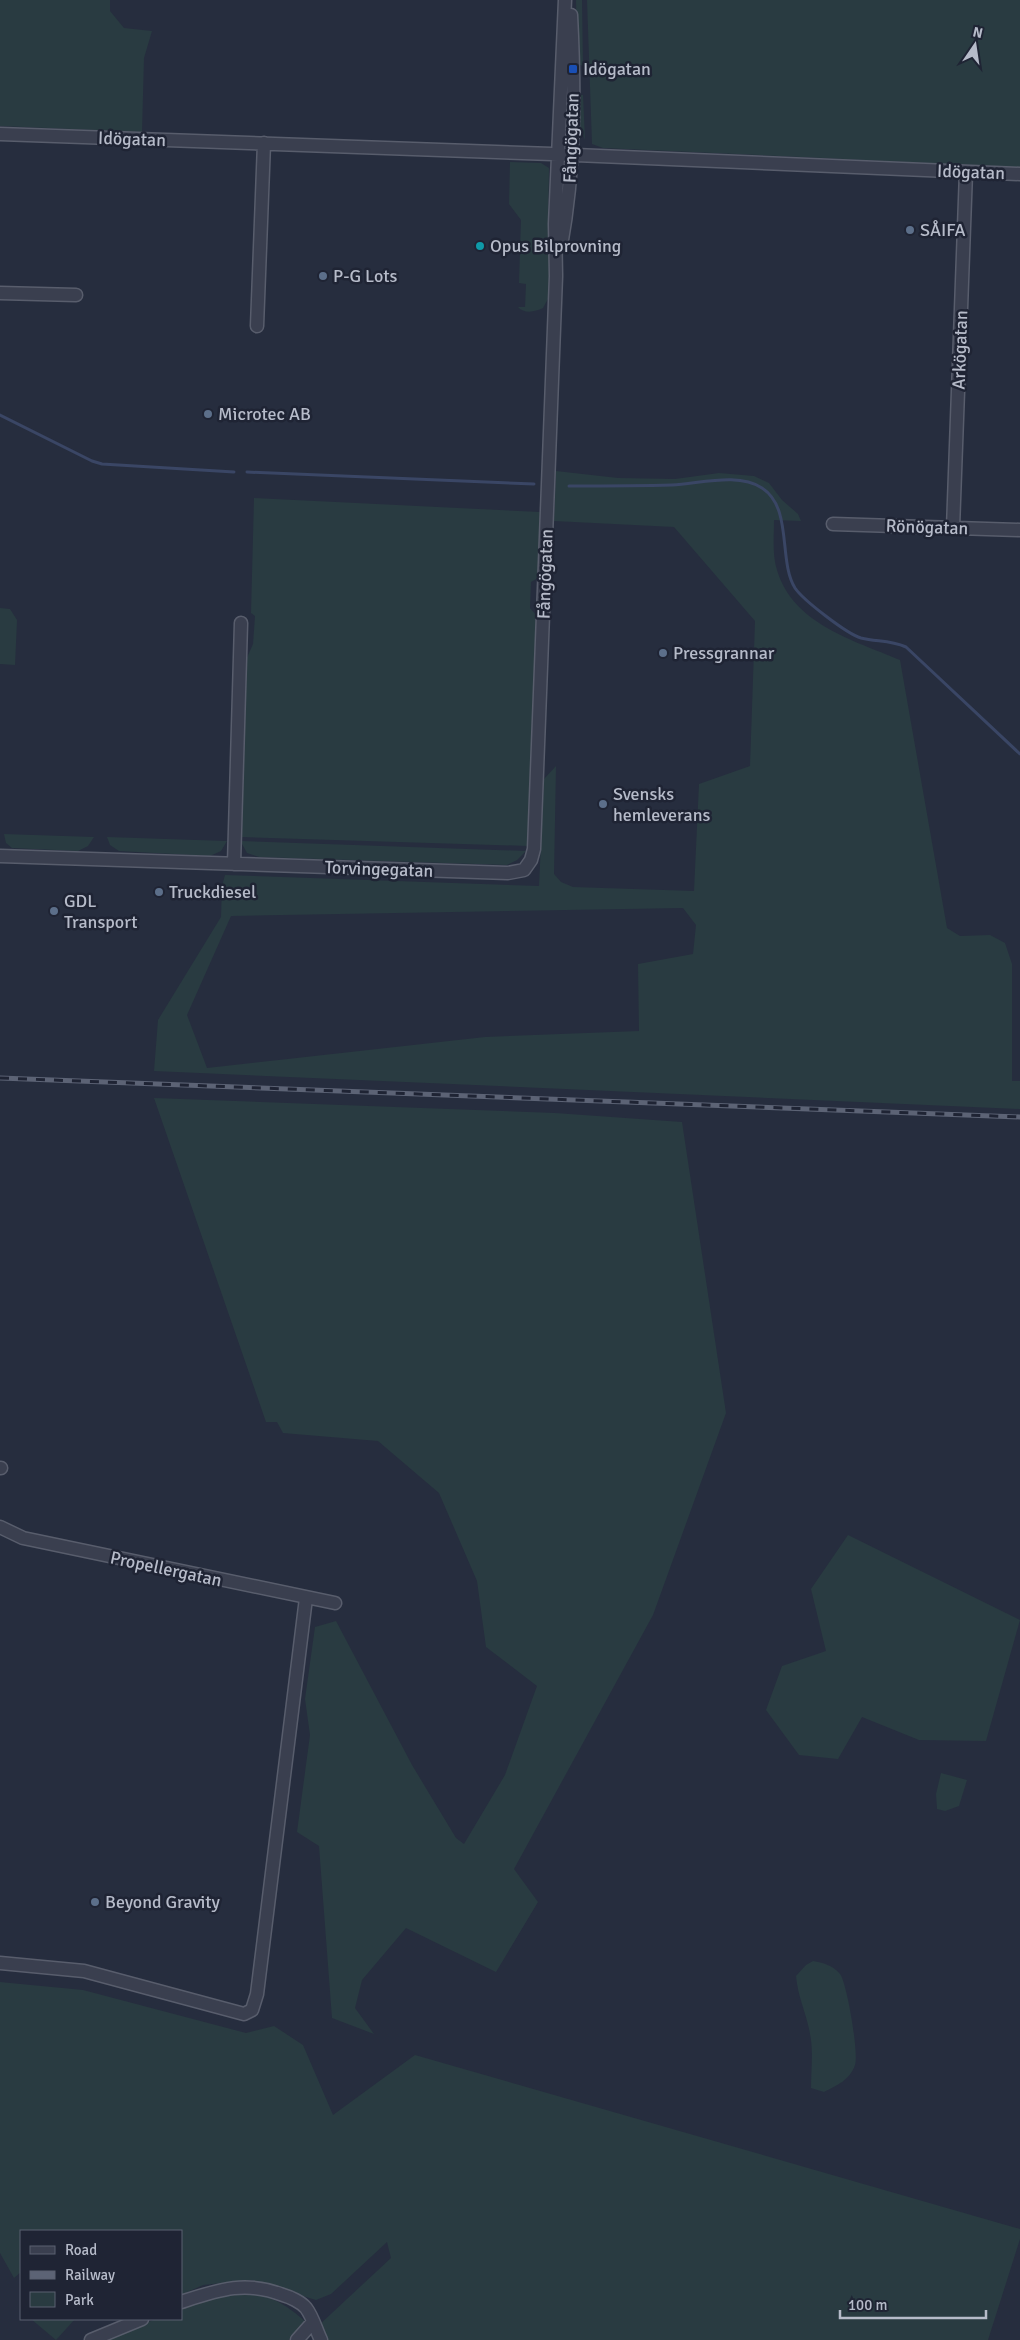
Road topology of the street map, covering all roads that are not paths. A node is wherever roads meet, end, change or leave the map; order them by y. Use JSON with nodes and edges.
{"nodes":[{"id":1,"x":565,"y":0,"type":"edge"},
{"id":2,"x":570,"y":0,"type":"edge"},
{"id":3,"x":0,"y":134,"type":"edge"},
{"id":4,"x":264,"y":143,"type":"junction"},
{"id":5,"x":558,"y":154,"type":"junction"},
{"id":6,"x":572,"y":155,"type":"junction"},
{"id":7,"x":966,"y":172,"type":"junction"},
{"id":8,"x":1020,"y":174,"type":"edge"},
{"id":9,"x":556,"y":276,"type":"junction"},
{"id":10,"x":0,"y":293,"type":"edge"},
{"id":11,"x":76,"y":295,"type":"dead end"},
{"id":12,"x":257,"y":326,"type":"dead end"},
{"id":13,"x":833,"y":524,"type":"dead end"},
{"id":14,"x":953,"y":528,"type":"junction"},
{"id":15,"x":1020,"y":530,"type":"edge"},
{"id":16,"x":241,"y":623,"type":"dead end"},
{"id":17,"x":0,"y":856,"type":"edge"},
{"id":18,"x":234,"y":864,"type":"junction"},
{"id":19,"x":524,"y":870,"type":"joint"},
{"id":20,"x":0,"y":1527,"type":"edge"},
{"id":21,"x":306,"y":1598,"type":"junction"},
{"id":22,"x":335,"y":1603,"type":"dead end"},
{"id":23,"x":0,"y":1963,"type":"edge"},
{"id":24,"x":182,"y":2302,"type":"edge"},
{"id":25,"x":140,"y":2320,"type":"edge"},
{"id":26,"x":313,"y":2322,"type":"junction"},
{"id":27,"x":91,"y":2340,"type":"edge"},
{"id":28,"x":297,"y":2340,"type":"edge"},
{"id":29,"x":321,"y":2340,"type":"edge"}],
"edges":[{"from":1,"to":5,"type":"street","name":"Fångögatan"},
{"from":2,"to":6,"type":"street","name":"Fångögatan"},
{"from":3,"to":4,"type":"street","name":"Idögatan"},
{"from":4,"to":5,"type":"street","name":"Idögatan"},
{"from":4,"to":12,"type":"street"},
{"from":5,"to":6,"type":"street","name":"Idögatan"},
{"from":5,"to":9,"type":"street","name":"Fångögatan"},
{"from":6,"to":7,"type":"street","name":"Idögatan"},
{"from":6,"to":9,"type":"street","name":"Fångögatan"},
{"from":7,"to":8,"type":"street","name":"Idögatan"},
{"from":7,"to":14,"type":"street","name":"Arkögatan"},
{"from":9,"to":19,"type":"street","name":"Fångögatan"},
{"from":10,"to":11,"type":"street"},
{"from":13,"to":14,"type":"street","name":"Rönögatan"},
{"from":14,"to":15,"type":"street","name":"Rönögatan"},
{"from":16,"to":18,"type":"street"},
{"from":17,"to":18,"type":"street","name":"Torvingegatan"},
{"from":18,"to":19,"type":"street","name":"Torvingegatan"},
{"from":20,"to":21,"type":"street","name":"Propellergatan"},
{"from":21,"to":22,"type":"street","name":"Propellergatan"},
{"from":21,"to":23,"type":"street"},
{"from":24,"to":26,"type":"street"},
{"from":25,"to":27,"type":"street"},
{"from":26,"to":28,"type":"street"},
{"from":26,"to":29,"type":"street"}]}
